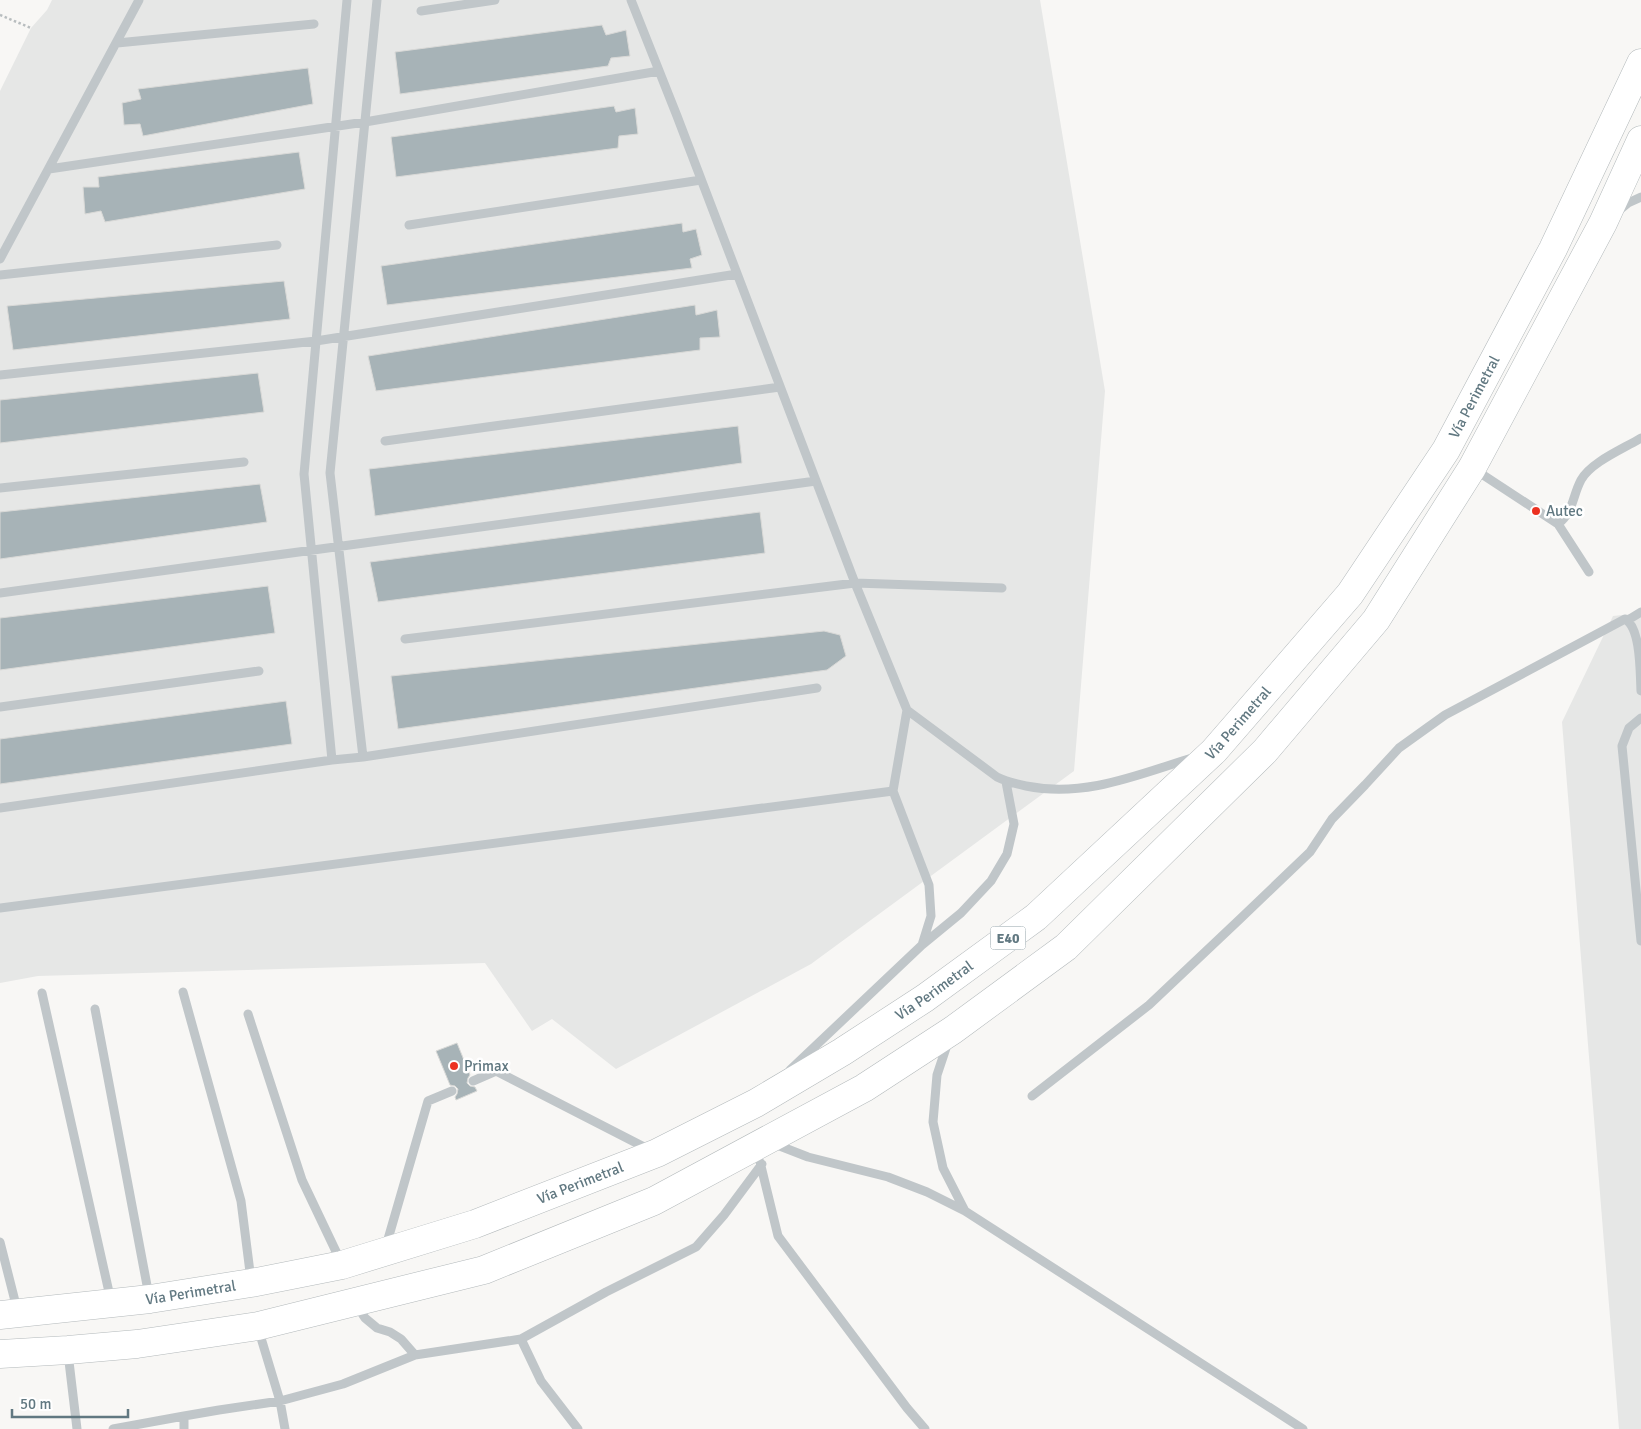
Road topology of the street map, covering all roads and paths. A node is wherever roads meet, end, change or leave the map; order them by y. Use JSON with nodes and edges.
{"nodes":[{"id":1,"x":140,"y":0,"type":"edge"},
{"id":2,"x":347,"y":0,"type":"edge"},
{"id":3,"x":377,"y":0,"type":"edge"},
{"id":4,"x":495,"y":0,"type":"edge"},
{"id":5,"x":631,"y":0,"type":"edge"},
{"id":6,"x":421,"y":12,"type":"dead end"},
{"id":7,"x":0,"y":15,"type":"edge"},
{"id":8,"x":314,"y":24,"type":"dead end"},
{"id":9,"x":31,"y":28,"type":"dead end"},
{"id":10,"x":117,"y":43,"type":"junction"},
{"id":11,"x":1641,"y":63,"type":"edge"},
{"id":12,"x":659,"y":71,"type":"junction"},
{"id":13,"x":365,"y":122,"type":"junction"},
{"id":14,"x":336,"y":126,"type":"junction"},
{"id":15,"x":1641,"y":140,"type":"edge"},
{"id":16,"x":49,"y":169,"type":"junction"},
{"id":17,"x":700,"y":180,"type":"junction"},
{"id":18,"x":1641,"y":197,"type":"edge"},
{"id":19,"x":1603,"y":223,"type":"junction"},
{"id":20,"x":409,"y":225,"type":"dead end"},
{"id":21,"x":277,"y":245,"type":"dead end"},
{"id":22,"x":0,"y":259,"type":"edge"},
{"id":23,"x":736,"y":274,"type":"junction"},
{"id":24,"x":0,"y":275,"type":"edge"},
{"id":25,"x":343,"y":337,"type":"junction"},
{"id":26,"x":316,"y":341,"type":"junction"},
{"id":27,"x":0,"y":375,"type":"edge"},
{"id":28,"x":780,"y":387,"type":"junction"},
{"id":29,"x":1641,"y":438,"type":"edge"},
{"id":30,"x":385,"y":441,"type":"dead end"},
{"id":31,"x":244,"y":462,"type":"dead end"},
{"id":32,"x":1472,"y":468,"type":"junction"},
{"id":33,"x":816,"y":481,"type":"junction"},
{"id":34,"x":0,"y":488,"type":"edge"},
{"id":35,"x":1558,"y":524,"type":"junction"},
{"id":36,"x":338,"y":546,"type":"junction"},
{"id":37,"x":311,"y":550,"type":"junction"},
{"id":38,"x":1589,"y":572,"type":"dead end"},
{"id":39,"x":855,"y":583,"type":"junction"},
{"id":40,"x":1002,"y":588,"type":"dead end"},
{"id":41,"x":0,"y":593,"type":"edge"},
{"id":42,"x":1641,"y":612,"type":"edge"},
{"id":43,"x":1628,"y":620,"type":"junction"},
{"id":44,"x":405,"y":639,"type":"dead end"},
{"id":45,"x":259,"y":671,"type":"dead end"},
{"id":46,"x":816,"y":688,"type":"dead end"},
{"id":47,"x":1641,"y":691,"type":"edge"},
{"id":48,"x":0,"y":707,"type":"edge"},
{"id":49,"x":907,"y":710,"type":"junction"},
{"id":50,"x":1641,"y":718,"type":"edge"},
{"id":51,"x":1214,"y":751,"type":"junction"},
{"id":52,"x":363,"y":757,"type":"junction"},
{"id":53,"x":332,"y":760,"type":"junction"},
{"id":54,"x":1006,"y":782,"type":"junction"},
{"id":55,"x":893,"y":791,"type":"junction"},
{"id":56,"x":0,"y":808,"type":"edge"},
{"id":57,"x":0,"y":908,"type":"edge"},
{"id":58,"x":1641,"y":941,"type":"edge"},
{"id":59,"x":922,"y":945,"type":"junction"},
{"id":60,"x":42,"y":992,"type":"dead end"},
{"id":61,"x":182,"y":992,"type":"dead end"},
{"id":62,"x":95,"y":1009,"type":"dead end"},
{"id":63,"x":248,"y":1014,"type":"dead end"},
{"id":64,"x":953,"y":1030,"type":"junction"},
{"id":65,"x":473,"y":1081,"type":"dead end"},
{"id":66,"x":452,"y":1091,"type":"dead end"},
{"id":67,"x":1032,"y":1096,"type":"dead end"},
{"id":68,"x":756,"y":1103,"type":"junction"},
{"id":69,"x":760,"y":1152,"type":"junction"},
{"id":70,"x":657,"y":1153,"type":"junction"},
{"id":71,"x":965,"y":1211,"type":"junction"},
{"id":72,"x":0,"y":1242,"type":"edge"},
{"id":73,"x":385,"y":1252,"type":"junction"},
{"id":74,"x":342,"y":1265,"type":"junction"},
{"id":75,"x":251,"y":1282,"type":"junction"},
{"id":76,"x":150,"y":1299,"type":"junction"},
{"id":77,"x":355,"y":1303,"type":"junction"},
{"id":78,"x":111,"y":1304,"type":"junction"},
{"id":79,"x":9,"y":1315,"type":"edge"},
{"id":80,"x":258,"y":1326,"type":"junction"},
{"id":81,"x":522,"y":1339,"type":"junction"},
{"id":82,"x":68,"y":1350,"type":"junction"},
{"id":83,"x":0,"y":1354,"type":"edge"},
{"id":84,"x":415,"y":1355,"type":"junction"},
{"id":85,"x":280,"y":1402,"type":"junction"},
{"id":86,"x":184,"y":1416,"type":"junction"},
{"id":87,"x":77,"y":1429,"type":"edge"},
{"id":88,"x":112,"y":1429,"type":"edge"},
{"id":89,"x":184,"y":1429,"type":"edge"},
{"id":90,"x":285,"y":1429,"type":"edge"},
{"id":91,"x":578,"y":1429,"type":"edge"},
{"id":92,"x":925,"y":1429,"type":"edge"},
{"id":93,"x":1303,"y":1429,"type":"edge"}],
"edges":[{"from":1,"to":10,"type":"lane"},
{"from":2,"to":14,"type":"lane"},
{"from":3,"to":13,"type":"lane"},
{"from":4,"to":6,"type":"lane"},
{"from":5,"to":12,"type":"lane"},
{"from":7,"to":9,"type":"path"},
{"from":8,"to":10,"type":"lane"},
{"from":10,"to":16,"type":"lane"},
{"from":11,"to":51,"type":"highway","name":"Vía Perimetral","number":"E40"},
{"from":12,"to":13,"type":"lane"},
{"from":12,"to":17,"type":"lane"},
{"from":13,"to":14,"type":"lane"},
{"from":13,"to":25,"type":"lane"},
{"from":14,"to":16,"type":"lane"},
{"from":14,"to":26,"type":"lane"},
{"from":15,"to":19,"type":"highway","number":"E40"},
{"from":16,"to":22,"type":"lane"},
{"from":17,"to":20,"type":"lane"},
{"from":17,"to":23,"type":"lane"},
{"from":18,"to":19,"type":"lane"},
{"from":19,"to":32,"type":"highway","number":"E40"},
{"from":21,"to":24,"type":"lane"},
{"from":23,"to":25,"type":"lane"},
{"from":23,"to":28,"type":"lane"},
{"from":25,"to":26,"type":"lane"},
{"from":25,"to":36,"type":"lane"},
{"from":26,"to":27,"type":"lane"},
{"from":26,"to":37,"type":"lane"},
{"from":28,"to":30,"type":"lane"},
{"from":28,"to":33,"type":"lane"},
{"from":29,"to":35,"type":"lane"},
{"from":31,"to":34,"type":"lane"},
{"from":32,"to":35,"type":"lane"},
{"from":32,"to":64,"type":"highway","number":"E40"},
{"from":33,"to":36,"type":"lane"},
{"from":33,"to":39,"type":"lane"},
{"from":35,"to":38,"type":"lane"},
{"from":36,"to":37,"type":"lane"},
{"from":36,"to":52,"type":"lane"},
{"from":37,"to":41,"type":"lane"},
{"from":37,"to":53,"type":"lane"},
{"from":39,"to":40,"type":"lane"},
{"from":39,"to":44,"type":"lane"},
{"from":39,"to":49,"type":"lane"},
{"from":42,"to":43,"type":"lane"},
{"from":43,"to":47,"type":"lane"},
{"from":43,"to":67,"type":"lane"},
{"from":45,"to":48,"type":"lane"},
{"from":46,"to":52,"type":"lane"},
{"from":49,"to":54,"type":"lane"},
{"from":49,"to":55,"type":"lane"},
{"from":50,"to":58,"type":"lane"},
{"from":51,"to":54,"type":"lane"},
{"from":51,"to":68,"type":"highway","name":"Vía Perimetral","number":"E40"},
{"from":52,"to":53,"type":"lane"},
{"from":53,"to":56,"type":"lane"},
{"from":54,"to":59,"type":"lane"},
{"from":55,"to":57,"type":"lane"},
{"from":55,"to":59,"type":"lane"},
{"from":59,"to":68,"type":"lane"},
{"from":60,"to":78,"type":"lane"},
{"from":61,"to":75,"type":"lane"},
{"from":62,"to":76,"type":"lane"},
{"from":63,"to":74,"type":"lane"},
{"from":64,"to":69,"type":"highway","number":"E40"},
{"from":64,"to":71,"type":"lane"},
{"from":65,"to":70,"type":"lane"},
{"from":66,"to":73,"type":"lane"},
{"from":68,"to":70,"type":"highway","name":"Vía Perimetral","number":"E40"},
{"from":69,"to":71,"type":"lane"},
{"from":69,"to":77,"type":"highway","number":"E40"},
{"from":69,"to":81,"type":"lane"},
{"from":69,"to":92,"type":"lane"},
{"from":70,"to":73,"type":"highway","name":"Vía Perimetral","number":"E40"},
{"from":71,"to":93,"type":"lane"},
{"from":72,"to":79,"type":"lane"},
{"from":73,"to":74,"type":"highway","name":"Vía Perimetral","number":"E40"},
{"from":74,"to":75,"type":"highway","name":"Vía Perimetral","number":"E40"},
{"from":75,"to":76,"type":"highway","name":"Vía Perimetral","number":"E40"},
{"from":76,"to":78,"type":"highway","name":"Vía Perimetral","number":"E40"},
{"from":77,"to":80,"type":"highway","number":"E40"},
{"from":77,"to":84,"type":"lane"},
{"from":78,"to":79,"type":"highway","name":"Vía Perimetral","number":"E40"},
{"from":80,"to":82,"type":"highway","number":"E40"},
{"from":80,"to":85,"type":"lane"},
{"from":81,"to":84,"type":"lane"},
{"from":81,"to":91,"type":"lane"},
{"from":82,"to":83,"type":"highway","number":"E40"},
{"from":82,"to":87,"type":"lane"},
{"from":84,"to":85,"type":"lane"},
{"from":85,"to":86,"type":"lane"},
{"from":85,"to":90,"type":"lane"},
{"from":86,"to":88,"type":"lane"},
{"from":86,"to":89,"type":"lane"}]}
